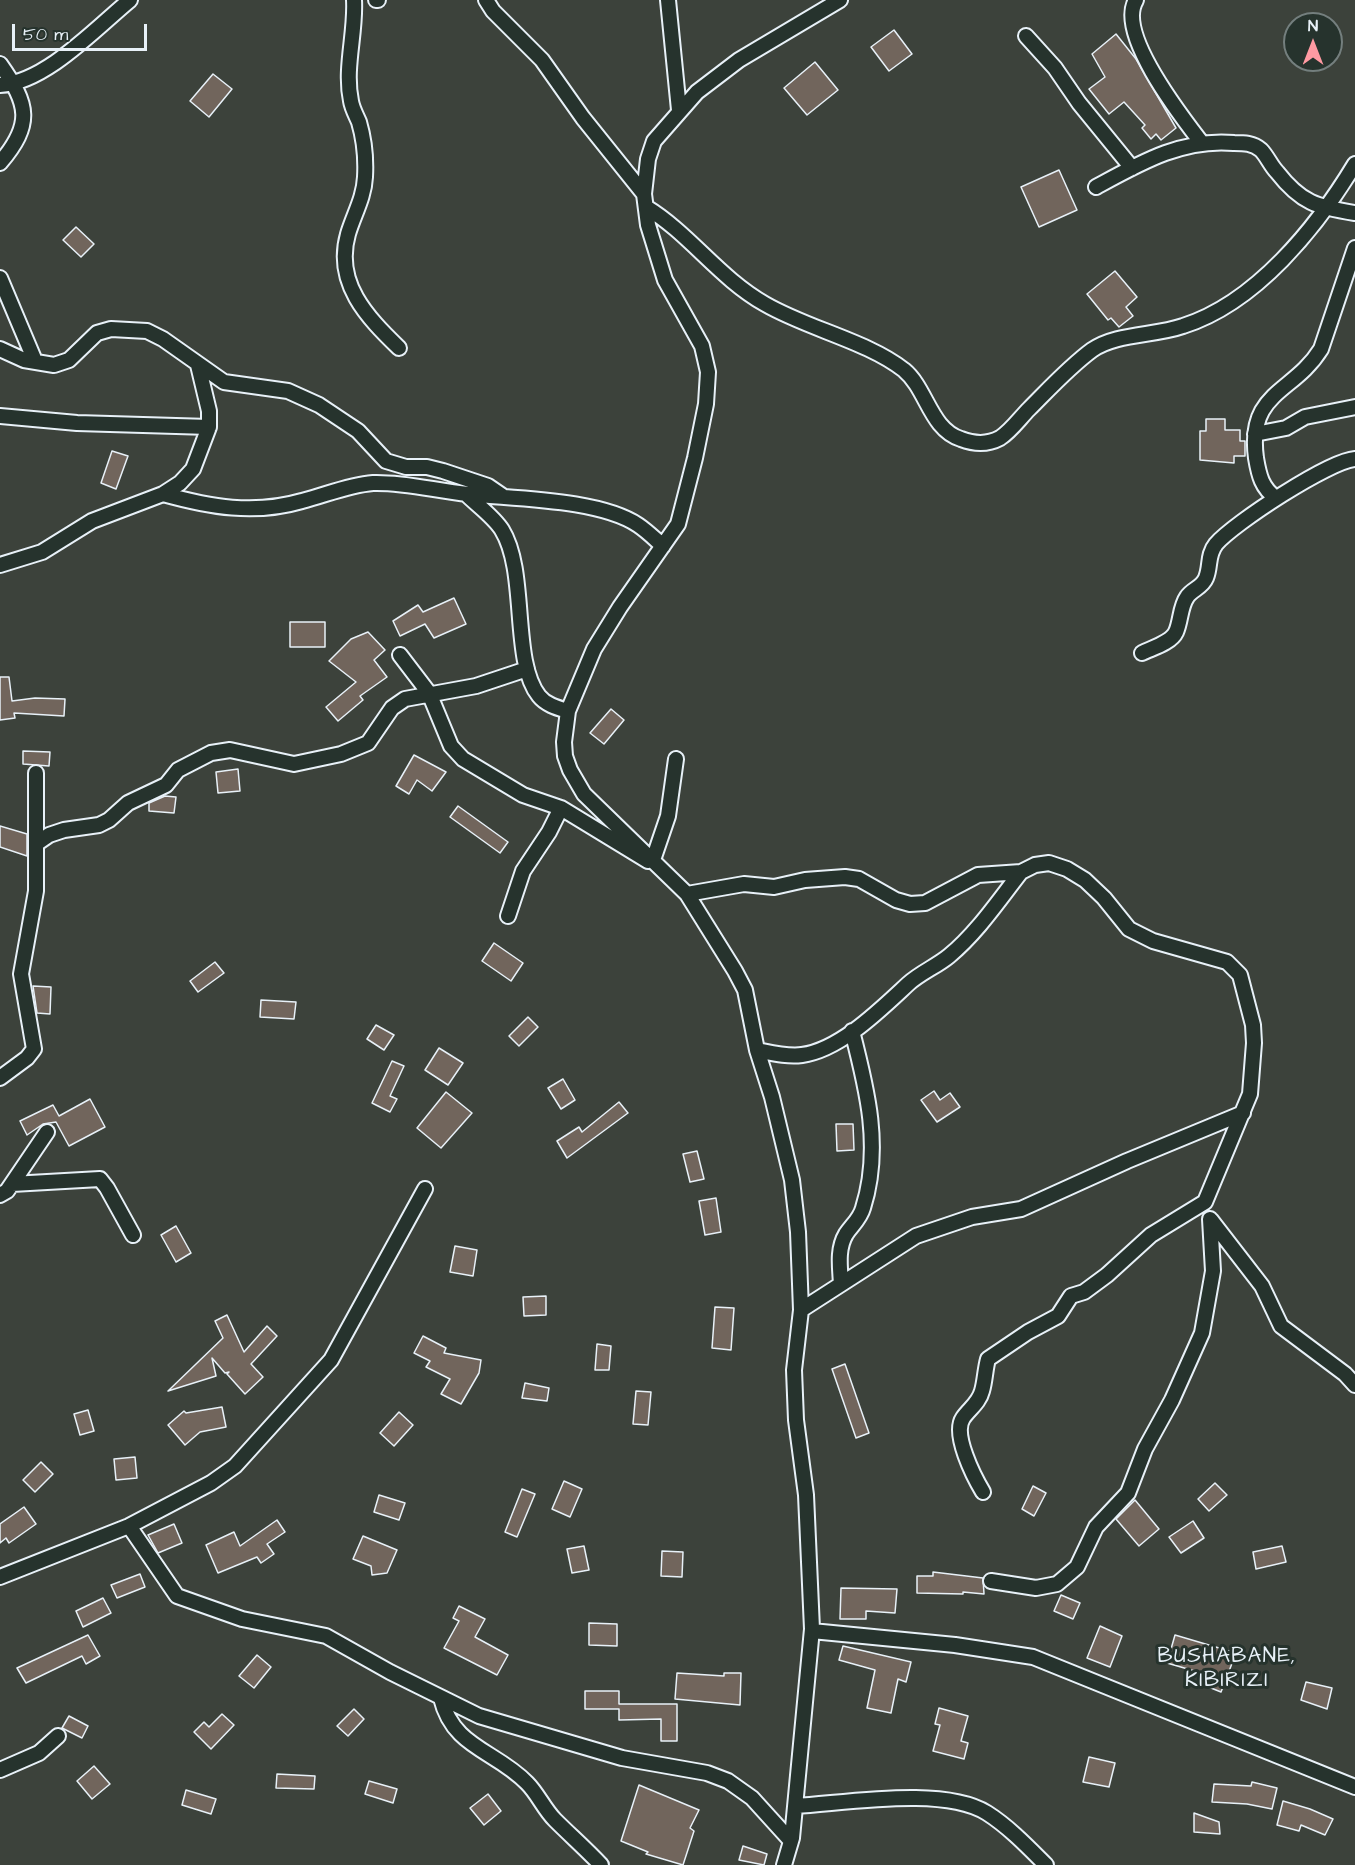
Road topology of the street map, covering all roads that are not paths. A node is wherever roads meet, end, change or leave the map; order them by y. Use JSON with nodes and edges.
{"nodes":[{"id":1,"x":130,"y":0,"type":"edge"},
{"id":2,"x":354,"y":0,"type":"edge"},
{"id":3,"x":486,"y":0,"type":"edge"},
{"id":4,"x":668,"y":0,"type":"edge"},
{"id":5,"x":840,"y":0,"type":"edge"},
{"id":6,"x":1136,"y":0,"type":"edge"},
{"id":7,"x":1026,"y":36,"type":"dead end"},
{"id":8,"x":0,"y":64,"type":"edge"},
{"id":9,"x":7,"y":84,"type":"edge"},
{"id":10,"x":679,"y":110,"type":"junction"},
{"id":11,"x":1201,"y":142,"type":"junction"},
{"id":12,"x":0,"y":163,"type":"edge"},
{"id":13,"x":1355,"y":164,"type":"edge"},
{"id":14,"x":1132,"y":168,"type":"junction"},
{"id":15,"x":1096,"y":187,"type":"dead end"},
{"id":16,"x":645,"y":200,"type":"junction"},
{"id":17,"x":1324,"y":208,"type":"junction"},
{"id":18,"x":1355,"y":213,"type":"edge"},
{"id":19,"x":1355,"y":248,"type":"edge"},
{"id":20,"x":0,"y":278,"type":"edge"},
{"id":21,"x":399,"y":348,"type":"dead end"},
{"id":22,"x":0,"y":349,"type":"edge"},
{"id":23,"x":35,"y":361,"type":"junction"},
{"id":24,"x":198,"y":365,"type":"junction"},
{"id":25,"x":1355,"y":407,"type":"edge"},
{"id":26,"x":0,"y":416,"type":"edge"},
{"id":27,"x":208,"y":427,"type":"junction"},
{"id":28,"x":1255,"y":434,"type":"junction"},
{"id":29,"x":1355,"y":459,"type":"edge"},
{"id":30,"x":163,"y":494,"type":"junction"},
{"id":31,"x":466,"y":494,"type":"junction"},
{"id":32,"x":504,"y":497,"type":"junction"},
{"id":33,"x":1276,"y":498,"type":"junction"},
{"id":34,"x":663,"y":546,"type":"junction"},
{"id":35,"x":0,"y":565,"type":"edge"},
{"id":36,"x":1142,"y":653,"type":"dead end"},
{"id":37,"x":400,"y":655,"type":"dead end"},
{"id":38,"x":527,"y":669,"type":"junction"},
{"id":39,"x":429,"y":693,"type":"junction"},
{"id":40,"x":568,"y":711,"type":"junction"},
{"id":41,"x":676,"y":759,"type":"dead end"},
{"id":42,"x":36,"y":773,"type":"dead end"},
{"id":43,"x":561,"y":808,"type":"junction"},
{"id":44,"x":36,"y":844,"type":"junction"},
{"id":45,"x":658,"y":864,"type":"junction"},
{"id":46,"x":1021,"y":872,"type":"junction"},
{"id":47,"x":687,"y":894,"type":"junction"},
{"id":48,"x":508,"y":916,"type":"dead end"},
{"id":49,"x":852,"y":1031,"type":"junction"},
{"id":50,"x":757,"y":1050,"type":"junction"},
{"id":51,"x":0,"y":1078,"type":"edge"},
{"id":52,"x":1243,"y":1113,"type":"junction"},
{"id":53,"x":47,"y":1132,"type":"dead end"},
{"id":54,"x":12,"y":1184,"type":"junction"},
{"id":55,"x":425,"y":1189,"type":"dead end"},
{"id":56,"x":0,"y":1196,"type":"edge"},
{"id":57,"x":1205,"y":1202,"type":"junction"},
{"id":58,"x":1210,"y":1219,"type":"junction"},
{"id":59,"x":133,"y":1235,"type":"dead end"},
{"id":60,"x":841,"y":1284,"type":"junction"},
{"id":61,"x":801,"y":1310,"type":"junction"},
{"id":62,"x":1355,"y":1385,"type":"edge"},
{"id":63,"x":983,"y":1492,"type":"dead end"},
{"id":64,"x":129,"y":1527,"type":"junction"},
{"id":65,"x":0,"y":1577,"type":"edge"},
{"id":66,"x":991,"y":1581,"type":"dead end"},
{"id":67,"x":812,"y":1631,"type":"junction"},
{"id":68,"x":441,"y":1698,"type":"junction"},
{"id":69,"x":58,"y":1736,"type":"dead end"},
{"id":70,"x":0,"y":1770,"type":"edge"},
{"id":71,"x":1355,"y":1787,"type":"edge"},
{"id":72,"x":796,"y":1806,"type":"junction"},
{"id":73,"x":791,"y":1841,"type":"junction"},
{"id":74,"x":601,"y":1865,"type":"edge"},
{"id":75,"x":784,"y":1865,"type":"edge"},
{"id":76,"x":1046,"y":1865,"type":"edge"}],
"edges":[{"from":1,"to":9,"type":"street"},
{"from":2,"to":21,"type":"street"},
{"from":3,"to":16,"type":"street"},
{"from":4,"to":10,"type":"street"},
{"from":5,"to":10,"type":"street"},
{"from":6,"to":11,"type":"street"},
{"from":7,"to":14,"type":"street"},
{"from":8,"to":9,"type":"street"},
{"from":9,"to":12,"type":"street"},
{"from":10,"to":16,"type":"street"},
{"from":11,"to":14,"type":"street"},
{"from":11,"to":17,"type":"street"},
{"from":13,"to":17,"type":"street"},
{"from":14,"to":15,"type":"street"},
{"from":16,"to":17,"type":"street"},
{"from":16,"to":34,"type":"street"},
{"from":17,"to":18,"type":"street"},
{"from":19,"to":28,"type":"street"},
{"from":20,"to":23,"type":"street"},
{"from":22,"to":23,"type":"street"},
{"from":23,"to":24,"type":"street"},
{"from":24,"to":27,"type":"street"},
{"from":24,"to":32,"type":"street"},
{"from":25,"to":28,"type":"street"},
{"from":26,"to":27,"type":"street"},
{"from":27,"to":30,"type":"street"},
{"from":28,"to":33,"type":"street"},
{"from":29,"to":33,"type":"street"},
{"from":30,"to":31,"type":"street"},
{"from":30,"to":35,"type":"street"},
{"from":31,"to":32,"type":"street"},
{"from":31,"to":38,"type":"street"},
{"from":32,"to":34,"type":"street"},
{"from":33,"to":36,"type":"street"},
{"from":34,"to":40,"type":"street"},
{"from":37,"to":39,"type":"street"},
{"from":38,"to":39,"type":"street"},
{"from":38,"to":40,"type":"street"},
{"from":39,"to":43,"type":"street"},
{"from":39,"to":44,"type":"street"},
{"from":40,"to":45,"type":"street"},
{"from":41,"to":45,"type":"street"},
{"from":42,"to":44,"type":"street"},
{"from":43,"to":45,"type":"street"},
{"from":43,"to":48,"type":"street"},
{"from":44,"to":51,"type":"street"},
{"from":45,"to":47,"type":"street"},
{"from":46,"to":47,"type":"street"},
{"from":46,"to":49,"type":"street"},
{"from":46,"to":52,"type":"street"},
{"from":47,"to":50,"type":"street"},
{"from":49,"to":50,"type":"street"},
{"from":49,"to":60,"type":"street"},
{"from":50,"to":61,"type":"street"},
{"from":52,"to":57,"type":"street"},
{"from":52,"to":60,"type":"street"},
{"from":53,"to":54,"type":"street"},
{"from":54,"to":56,"type":"street"},
{"from":54,"to":59,"type":"street"},
{"from":55,"to":64,"type":"street"},
{"from":57,"to":58,"type":"street"},
{"from":57,"to":63,"type":"street"},
{"from":58,"to":62,"type":"street"},
{"from":58,"to":66,"type":"street"},
{"from":60,"to":61,"type":"street"},
{"from":61,"to":67,"type":"street"},
{"from":64,"to":65,"type":"street"},
{"from":64,"to":68,"type":"street"},
{"from":67,"to":71,"type":"street"},
{"from":67,"to":72,"type":"street"},
{"from":68,"to":73,"type":"street"},
{"from":68,"to":74,"type":"street"},
{"from":69,"to":70,"type":"street"},
{"from":72,"to":73,"type":"street"},
{"from":72,"to":76,"type":"street"},
{"from":73,"to":75,"type":"street"}]}
